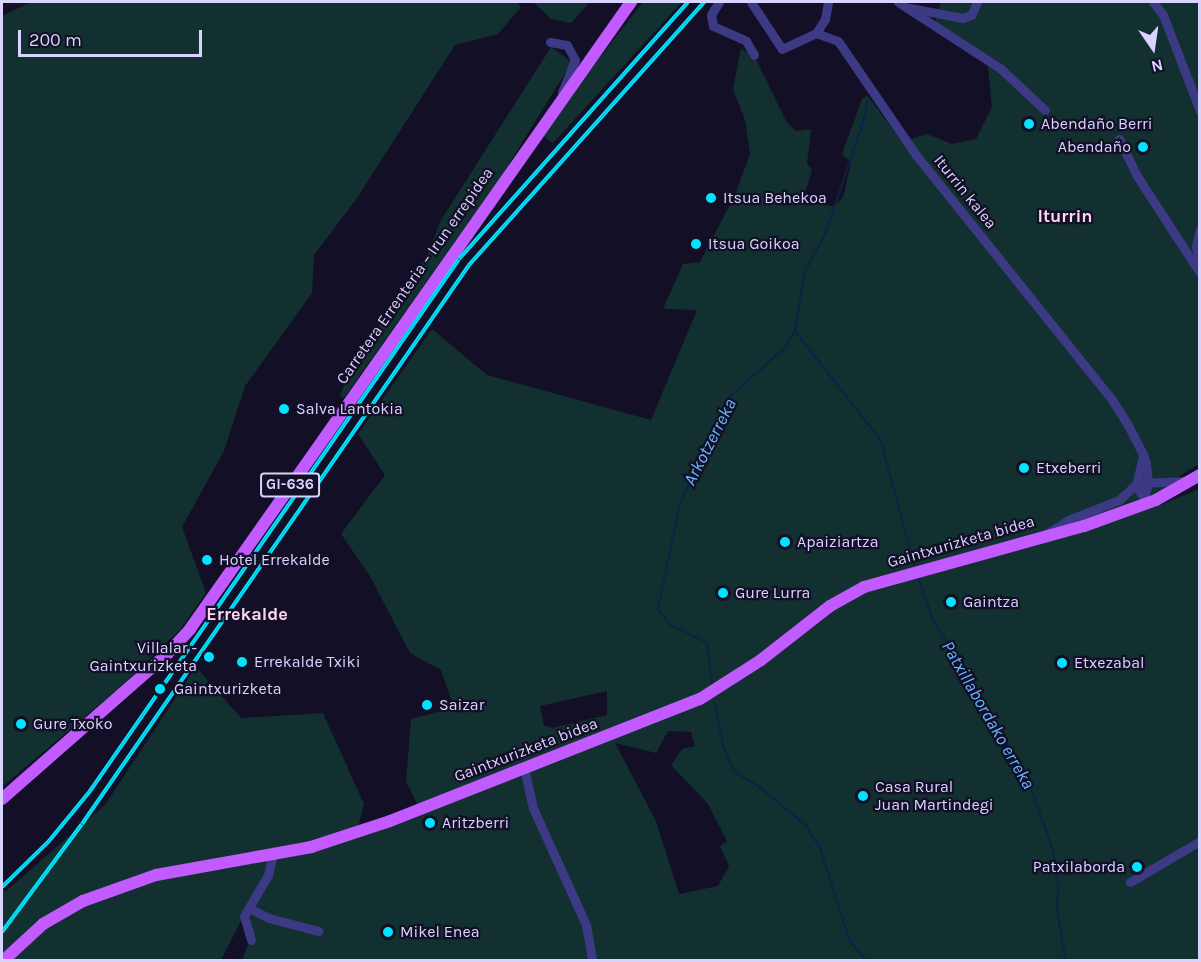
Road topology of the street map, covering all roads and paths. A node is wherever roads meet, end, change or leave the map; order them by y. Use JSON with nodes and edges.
{"nodes":[{"id":1,"x":624,"y":2,"type":"edge"},
{"id":2,"x":631,"y":2,"type":"edge"},
{"id":3,"x":639,"y":2,"type":"edge"},
{"id":4,"x":719,"y":2,"type":"edge"},
{"id":5,"x":751,"y":2,"type":"edge"},
{"id":6,"x":828,"y":2,"type":"edge"},
{"id":7,"x":977,"y":2,"type":"edge"},
{"id":8,"x":1153,"y":2,"type":"edge"},
{"id":9,"x":902,"y":4,"type":"edge"},
{"id":10,"x":825,"y":18,"type":"junction"},
{"id":11,"x":816,"y":33,"type":"junction"},
{"id":12,"x":606,"y":35,"type":"junction"},
{"id":13,"x":835,"y":38,"type":"junction"},
{"id":14,"x":550,"y":42,"type":"dead end"},
{"id":15,"x":594,"y":52,"type":"junction"},
{"id":16,"x":754,"y":56,"type":"dead end"},
{"id":17,"x":560,"y":98,"type":"junction"},
{"id":18,"x":1045,"y":110,"type":"dead end"},
{"id":19,"x":1200,"y":111,"type":"edge"},
{"id":20,"x":1119,"y":139,"type":"dead end"},
{"id":21,"x":1200,"y":229,"type":"edge"},
{"id":22,"x":1200,"y":267,"type":"edge"},
{"id":23,"x":1200,"y":273,"type":"edge"},
{"id":24,"x":1144,"y":459,"type":"junction"},
{"id":25,"x":1196,"y":477,"type":"edge"},
{"id":26,"x":1137,"y":483,"type":"junction"},
{"id":27,"x":1148,"y":483,"type":"junction"},
{"id":28,"x":1165,"y":483,"type":"junction"},
{"id":29,"x":1150,"y":499,"type":"junction"},
{"id":30,"x":1046,"y":534,"type":"junction"},
{"id":31,"x":524,"y":768,"type":"junction"},
{"id":32,"x":2,"y":799,"type":"edge"},
{"id":33,"x":1200,"y":842,"type":"edge"},
{"id":34,"x":273,"y":854,"type":"junction"},
{"id":35,"x":1130,"y":882,"type":"dead end"},
{"id":36,"x":249,"y":908,"type":"junction"},
{"id":37,"x":318,"y":931,"type":"dead end"},
{"id":38,"x":251,"y":940,"type":"dead end"},
{"id":39,"x":4,"y":960,"type":"edge"},
{"id":40,"x":592,"y":960,"type":"edge"}],
"edges":[{"from":1,"to":12,"type":"main road"},
{"from":2,"to":12,"type":"main road","name":"Carretera Errenteria – Irun errepidea","number":"GI-636"},
{"from":3,"to":15,"type":"main road"},
{"from":4,"to":16,"type":"street"},
{"from":5,"to":11,"type":"street"},
{"from":6,"to":10,"type":"street"},
{"from":7,"to":9,"type":"street"},
{"from":8,"to":19,"type":"street"},
{"from":9,"to":18,"type":"street"},
{"from":10,"to":11,"type":"street"},
{"from":10,"to":13,"type":"street","name":"Iturrin kalea"},
{"from":11,"to":13,"type":"street"},
{"from":12,"to":15,"type":"main road","name":"Carretera Errenteria – Irun errepidea","number":"GI-636"},
{"from":13,"to":24,"type":"street","name":"Iturrin kalea"},
{"from":14,"to":17,"type":"street"},
{"from":15,"to":17,"type":"main road","name":"Carretera Errenteria – Irun errepidea","number":"GI-636"},
{"from":17,"to":32,"type":"main road","name":"Carretera Errenteria – Irun errepidea","number":"GI-636"},
{"from":20,"to":23,"type":"street"},
{"from":21,"to":22,"type":"street"},
{"from":24,"to":26,"type":"street"},
{"from":24,"to":27,"type":"street","name":"Iturrin kalea"},
{"from":24,"to":28,"type":"street","name":"Iturrin kalea"},
{"from":25,"to":28,"type":"street"},
{"from":25,"to":29,"type":"main road","name":"Gaintxurizketa bidea"},
{"from":26,"to":27,"type":"street"},
{"from":26,"to":29,"type":"street"},
{"from":26,"to":30,"type":"street"},
{"from":27,"to":28,"type":"street"},
{"from":27,"to":29,"type":"street","name":"Iturrin kalea"},
{"from":29,"to":30,"type":"main road","name":"Gaintxurizketa bidea"},
{"from":29,"to":30,"type":"main road","name":"Gaintxurizketa bidea"},
{"from":30,"to":31,"type":"main road","name":"Gaintxurizketa bidea"},
{"from":31,"to":34,"type":"main road","name":"Gaintxurizketa bidea"},
{"from":31,"to":40,"type":"street"},
{"from":33,"to":35,"type":"street"},
{"from":34,"to":36,"type":"street"},
{"from":34,"to":39,"type":"main road","name":"Gaintxurizketa bidea"},
{"from":36,"to":37,"type":"street"},
{"from":36,"to":38,"type":"street"}]}
